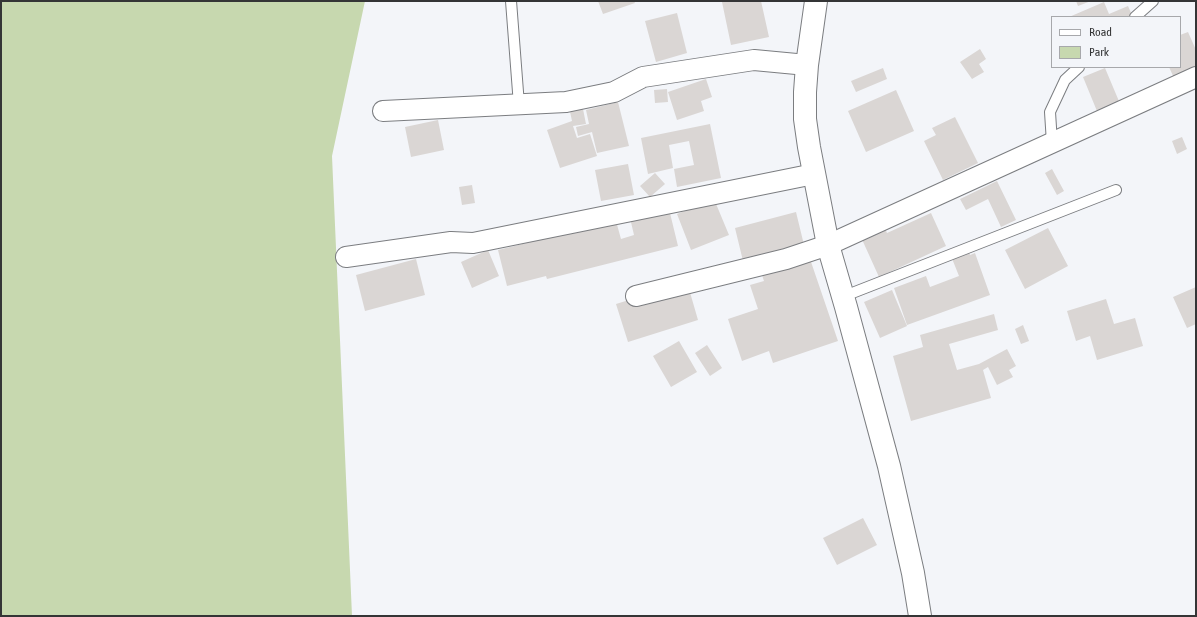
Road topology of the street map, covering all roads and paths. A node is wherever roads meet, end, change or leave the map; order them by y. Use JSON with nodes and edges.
{"nodes":[{"id":1,"x":511,"y":1,"type":"edge"},
{"id":2,"x":816,"y":1,"type":"edge"},
{"id":3,"x":1153,"y":1,"type":"edge"},
{"id":4,"x":1136,"y":16,"type":"edge"},
{"id":5,"x":807,"y":65,"type":"junction"},
{"id":6,"x":1078,"y":68,"type":"edge"},
{"id":7,"x":1196,"y":77,"type":"edge"},
{"id":8,"x":519,"y":106,"type":"junction"},
{"id":9,"x":382,"y":111,"type":"dead end"},
{"id":10,"x":1052,"y":143,"type":"junction"},
{"id":11,"x":814,"y":174,"type":"junction"},
{"id":12,"x":1116,"y":190,"type":"dead end"},
{"id":13,"x":828,"y":245,"type":"junction"},
{"id":14,"x":346,"y":257,"type":"dead end"},
{"id":15,"x":636,"y":296,"type":"dead end"},
{"id":16,"x":842,"y":297,"type":"junction"},
{"id":17,"x":920,"y":616,"type":"edge"}],
"edges":[{"from":1,"to":8,"type":"lane"},
{"from":2,"to":5,"type":"main road"},
{"from":3,"to":4,"type":"lane"},
{"from":5,"to":8,"type":"street"},
{"from":5,"to":11,"type":"main road"},
{"from":6,"to":10,"type":"lane"},
{"from":7,"to":10,"type":"street"},
{"from":8,"to":9,"type":"street"},
{"from":10,"to":13,"type":"street"},
{"from":11,"to":13,"type":"main road"},
{"from":11,"to":14,"type":"street"},
{"from":12,"to":16,"type":"lane"},
{"from":13,"to":15,"type":"street"},
{"from":13,"to":16,"type":"main road"},
{"from":16,"to":17,"type":"main road"}]}
